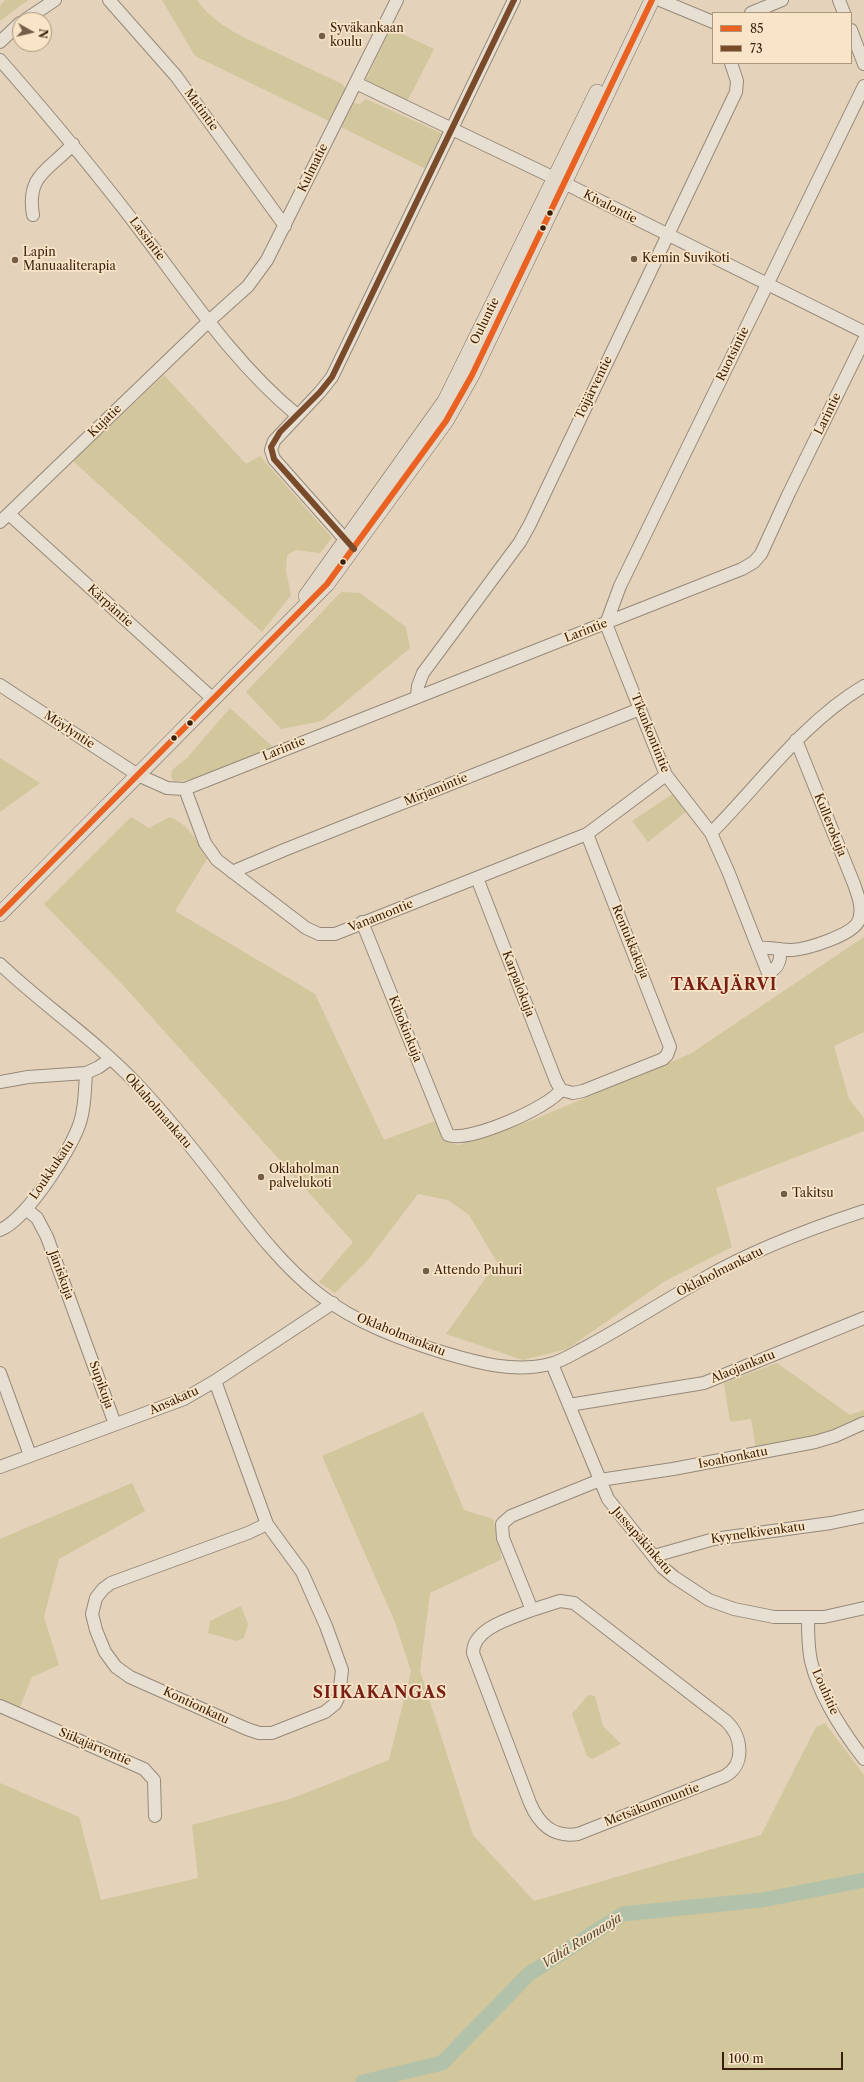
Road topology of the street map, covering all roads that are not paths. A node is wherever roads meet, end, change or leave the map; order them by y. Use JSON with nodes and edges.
{"nodes":[{"id":1,"x":55,"y":0,"type":"edge"},
{"id":2,"x":109,"y":0,"type":"edge"},
{"id":3,"x":397,"y":0,"type":"edge"},
{"id":4,"x":514,"y":0,"type":"edge"},
{"id":5,"x":644,"y":0,"type":"edge"},
{"id":6,"x":652,"y":0,"type":"edge"},
{"id":7,"x":660,"y":0,"type":"edge"},
{"id":8,"x":782,"y":0,"type":"edge"},
{"id":9,"x":839,"y":0,"type":"edge"},
{"id":10,"x":37,"y":12,"type":"edge"},
{"id":11,"x":752,"y":12,"type":"edge"},
{"id":12,"x":844,"y":12,"type":"edge"},
{"id":13,"x":712,"y":22,"type":"edge"},
{"id":14,"x":12,"y":31,"type":"edge"},
{"id":15,"x":852,"y":33,"type":"edge"},
{"id":16,"x":0,"y":42,"type":"edge"},
{"id":17,"x":0,"y":60,"type":"edge"},
{"id":18,"x":731,"y":64,"type":"edge"},
{"id":19,"x":864,"y":64,"type":"edge"},
{"id":20,"x":356,"y":83,"type":"junction"},
{"id":21,"x":864,"y":86,"type":"edge"},
{"id":22,"x":452,"y":130,"type":"junction"},
{"id":23,"x":73,"y":144,"type":"junction"},
{"id":24,"x":559,"y":181,"type":"junction"},
{"id":25,"x":34,"y":215,"type":"dead end"},
{"id":26,"x":285,"y":226,"type":"junction"},
{"id":27,"x":667,"y":235,"type":"junction"},
{"id":28,"x":766,"y":284,"type":"junction"},
{"id":29,"x":209,"y":321,"type":"junction"},
{"id":30,"x":864,"y":332,"type":"edge"},
{"id":31,"x":864,"y":340,"type":"edge"},
{"id":32,"x":297,"y":415,"type":"junction"},
{"id":33,"x":4,"y":518,"type":"edge"},
{"id":34,"x":349,"y":544,"type":"junction"},
{"id":35,"x":606,"y":624,"type":"junction"},
{"id":36,"x":0,"y":685,"type":"edge"},
{"id":37,"x":864,"y":686,"type":"edge"},
{"id":38,"x":417,"y":696,"type":"junction"},
{"id":39,"x":212,"y":698,"type":"junction"},
{"id":40,"x":640,"y":709,"type":"junction"},
{"id":41,"x":796,"y":740,"type":"junction"},
{"id":42,"x":138,"y":775,"type":"junction"},
{"id":43,"x":666,"y":775,"type":"junction"},
{"id":44,"x":185,"y":789,"type":"junction"},
{"id":45,"x":711,"y":833,"type":"junction"},
{"id":46,"x":587,"y":834,"type":"junction"},
{"id":47,"x":232,"y":872,"type":"junction"},
{"id":48,"x":477,"y":878,"type":"junction"},
{"id":49,"x":0,"y":914,"type":"edge"},
{"id":50,"x":362,"y":922,"type":"junction"},
{"id":51,"x":758,"y":948,"type":"junction"},
{"id":52,"x":780,"y":949,"type":"junction"},
{"id":53,"x":0,"y":964,"type":"edge"},
{"id":54,"x":110,"y":1059,"type":"junction"},
{"id":55,"x":86,"y":1074,"type":"junction"},
{"id":56,"x":0,"y":1082,"type":"edge"},
{"id":57,"x":561,"y":1090,"type":"junction"},
{"id":58,"x":26,"y":1209,"type":"junction"},
{"id":59,"x":864,"y":1211,"type":"edge"},
{"id":60,"x":0,"y":1230,"type":"edge"},
{"id":61,"x":333,"y":1303,"type":"junction"},
{"id":62,"x":864,"y":1318,"type":"edge"},
{"id":63,"x":87,"y":1346,"type":"joint"},
{"id":64,"x":552,"y":1364,"type":"junction"},
{"id":65,"x":0,"y":1373,"type":"edge"},
{"id":66,"x":215,"y":1381,"type":"junction"},
{"id":67,"x":569,"y":1405,"type":"junction"},
{"id":68,"x":864,"y":1423,"type":"edge"},
{"id":69,"x":116,"y":1424,"type":"junction"},
{"id":70,"x":30,"y":1455,"type":"junction"},
{"id":71,"x":0,"y":1467,"type":"edge"},
{"id":72,"x":600,"y":1480,"type":"junction"},
{"id":73,"x":864,"y":1516,"type":"edge"},
{"id":74,"x":267,"y":1524,"type":"junction"},
{"id":75,"x":654,"y":1556,"type":"junction"},
{"id":76,"x":864,"y":1608,"type":"edge"},
{"id":77,"x":532,"y":1610,"type":"junction"},
{"id":78,"x":808,"y":1618,"type":"junction"},
{"id":79,"x":0,"y":1706,"type":"edge"},
{"id":80,"x":864,"y":1759,"type":"edge"},
{"id":81,"x":155,"y":1816,"type":"dead end"}],
"edges":[{"from":1,"to":10,"type":"street"},
{"from":2,"to":26,"type":"street","name":"Matintie"},
{"from":3,"to":20,"type":"street","name":"Kulmatie"},
{"from":4,"to":22,"type":"street"},
{"from":5,"to":24,"type":"main road","name":"Ouluntie"},
{"from":6,"to":24,"type":"main road","name":"Ouluntie"},
{"from":7,"to":13,"type":"street"},
{"from":8,"to":11,"type":"street"},
{"from":9,"to":12,"type":"street"},
{"from":14,"to":16,"type":"street"},
{"from":15,"to":19,"type":"street"},
{"from":17,"to":23,"type":"street","name":"Lassintie"},
{"from":18,"to":27,"type":"street","name":"Toijärventie"},
{"from":20,"to":22,"type":"street","name":"Kivalontie"},
{"from":20,"to":26,"type":"street","name":"Kulmatie"},
{"from":21,"to":28,"type":"street","name":"Ruotsintie"},
{"from":22,"to":24,"type":"street","name":"Kivalontie"},
{"from":22,"to":32,"type":"street"},
{"from":23,"to":25,"type":"street"},
{"from":23,"to":29,"type":"street","name":"Lassintie"},
{"from":24,"to":27,"type":"street","name":"Kivalontie"},
{"from":24,"to":34,"type":"main road","name":"Ouluntie"},
{"from":26,"to":29,"type":"street","name":"Kulmatie"},
{"from":27,"to":28,"type":"street","name":"Kivalontie"},
{"from":27,"to":38,"type":"street","name":"Toijärventie"},
{"from":28,"to":30,"type":"street","name":"Kivalontie"},
{"from":28,"to":35,"type":"street","name":"Ruotsintie"},
{"from":29,"to":32,"type":"street","name":"Lassintie"},
{"from":29,"to":33,"type":"street","name":"Kujatie"},
{"from":31,"to":35,"type":"street","name":"Larintie"},
{"from":32,"to":34,"type":"street"},
{"from":33,"to":39,"type":"street","name":"Kärpäntie"},
{"from":34,"to":39,"type":"main road","name":"Ouluntie"},
{"from":35,"to":38,"type":"street","name":"Larintie"},
{"from":35,"to":40,"type":"street","name":"Tikankontintie"},
{"from":36,"to":42,"type":"street","name":"Möylyntie"},
{"from":37,"to":41,"type":"street"},
{"from":38,"to":44,"type":"street","name":"Larintie"},
{"from":39,"to":42,"type":"main road","name":"Ouluntie"},
{"from":40,"to":43,"type":"street","name":"Tikankontintie"},
{"from":40,"to":47,"type":"street","name":"Mirjamintie"},
{"from":41,"to":45,"type":"street"},
{"from":41,"to":52,"type":"street","name":"Kullerokuja"},
{"from":42,"to":44,"type":"street"},
{"from":42,"to":49,"type":"main road","name":"Ouluntie"},
{"from":43,"to":45,"type":"street","name":"Tikankontintie"},
{"from":43,"to":46,"type":"street","name":"Vanamontie"},
{"from":44,"to":47,"type":"street","name":"Vanamontie"},
{"from":45,"to":51,"type":"street","name":"Tikankontintie"},
{"from":46,"to":48,"type":"street","name":"Vanamontie"},
{"from":46,"to":57,"type":"street","name":"Rentukkakuja"},
{"from":47,"to":50,"type":"street","name":"Vanamontie"},
{"from":48,"to":50,"type":"street","name":"Vanamontie"},
{"from":48,"to":57,"type":"street","name":"Karpalokuja"},
{"from":50,"to":57,"type":"street","name":"Kihokinkuja"},
{"from":51,"to":52,"type":"street"},
{"from":51,"to":52,"type":"street","name":"Tikankontintie"},
{"from":53,"to":54,"type":"street","name":"Oklaholmankatu"},
{"from":54,"to":55,"type":"street"},
{"from":54,"to":61,"type":"street","name":"Oklaholmankatu"},
{"from":55,"to":56,"type":"street"},
{"from":55,"to":58,"type":"street","name":"Loukkukatu"},
{"from":58,"to":60,"type":"street","name":"Loukkukatu"},
{"from":58,"to":63,"type":"street","name":"Jäniskuja"},
{"from":59,"to":64,"type":"street","name":"Oklaholmankatu"},
{"from":61,"to":64,"type":"street","name":"Oklaholmankatu"},
{"from":61,"to":66,"type":"street","name":"Ansakatu"},
{"from":62,"to":67,"type":"street","name":"Alaojankatu"},
{"from":63,"to":69,"type":"street","name":"Supikuja"},
{"from":64,"to":67,"type":"street","name":"Jussapäkinkatu"},
{"from":65,"to":70,"type":"street"},
{"from":66,"to":69,"type":"street","name":"Ansakatu"},
{"from":66,"to":74,"type":"street","name":"Kontionkatu"},
{"from":67,"to":72,"type":"street","name":"Jussapäkinkatu"},
{"from":68,"to":72,"type":"street","name":"Isoahonkatu"},
{"from":69,"to":70,"type":"street","name":"Ansakatu"},
{"from":70,"to":71,"type":"street","name":"Ansakatu"},
{"from":72,"to":75,"type":"street","name":"Jussapäkinkatu"},
{"from":72,"to":77,"type":"street"},
{"from":73,"to":75,"type":"street","name":"Kyynelkivenkatu"},
{"from":74,"to":74,"type":"street","name":"Kontionkatu"},
{"from":75,"to":78,"type":"street","name":"Jussapäkinkatu"},
{"from":76,"to":78,"type":"street","name":"Jussapäkinkatu"},
{"from":77,"to":77,"type":"street","name":"Metsäkummuntie"},
{"from":78,"to":80,"type":"street","name":"Louhitie"},
{"from":79,"to":81,"type":"street","name":"Siikajärventie"}]}
